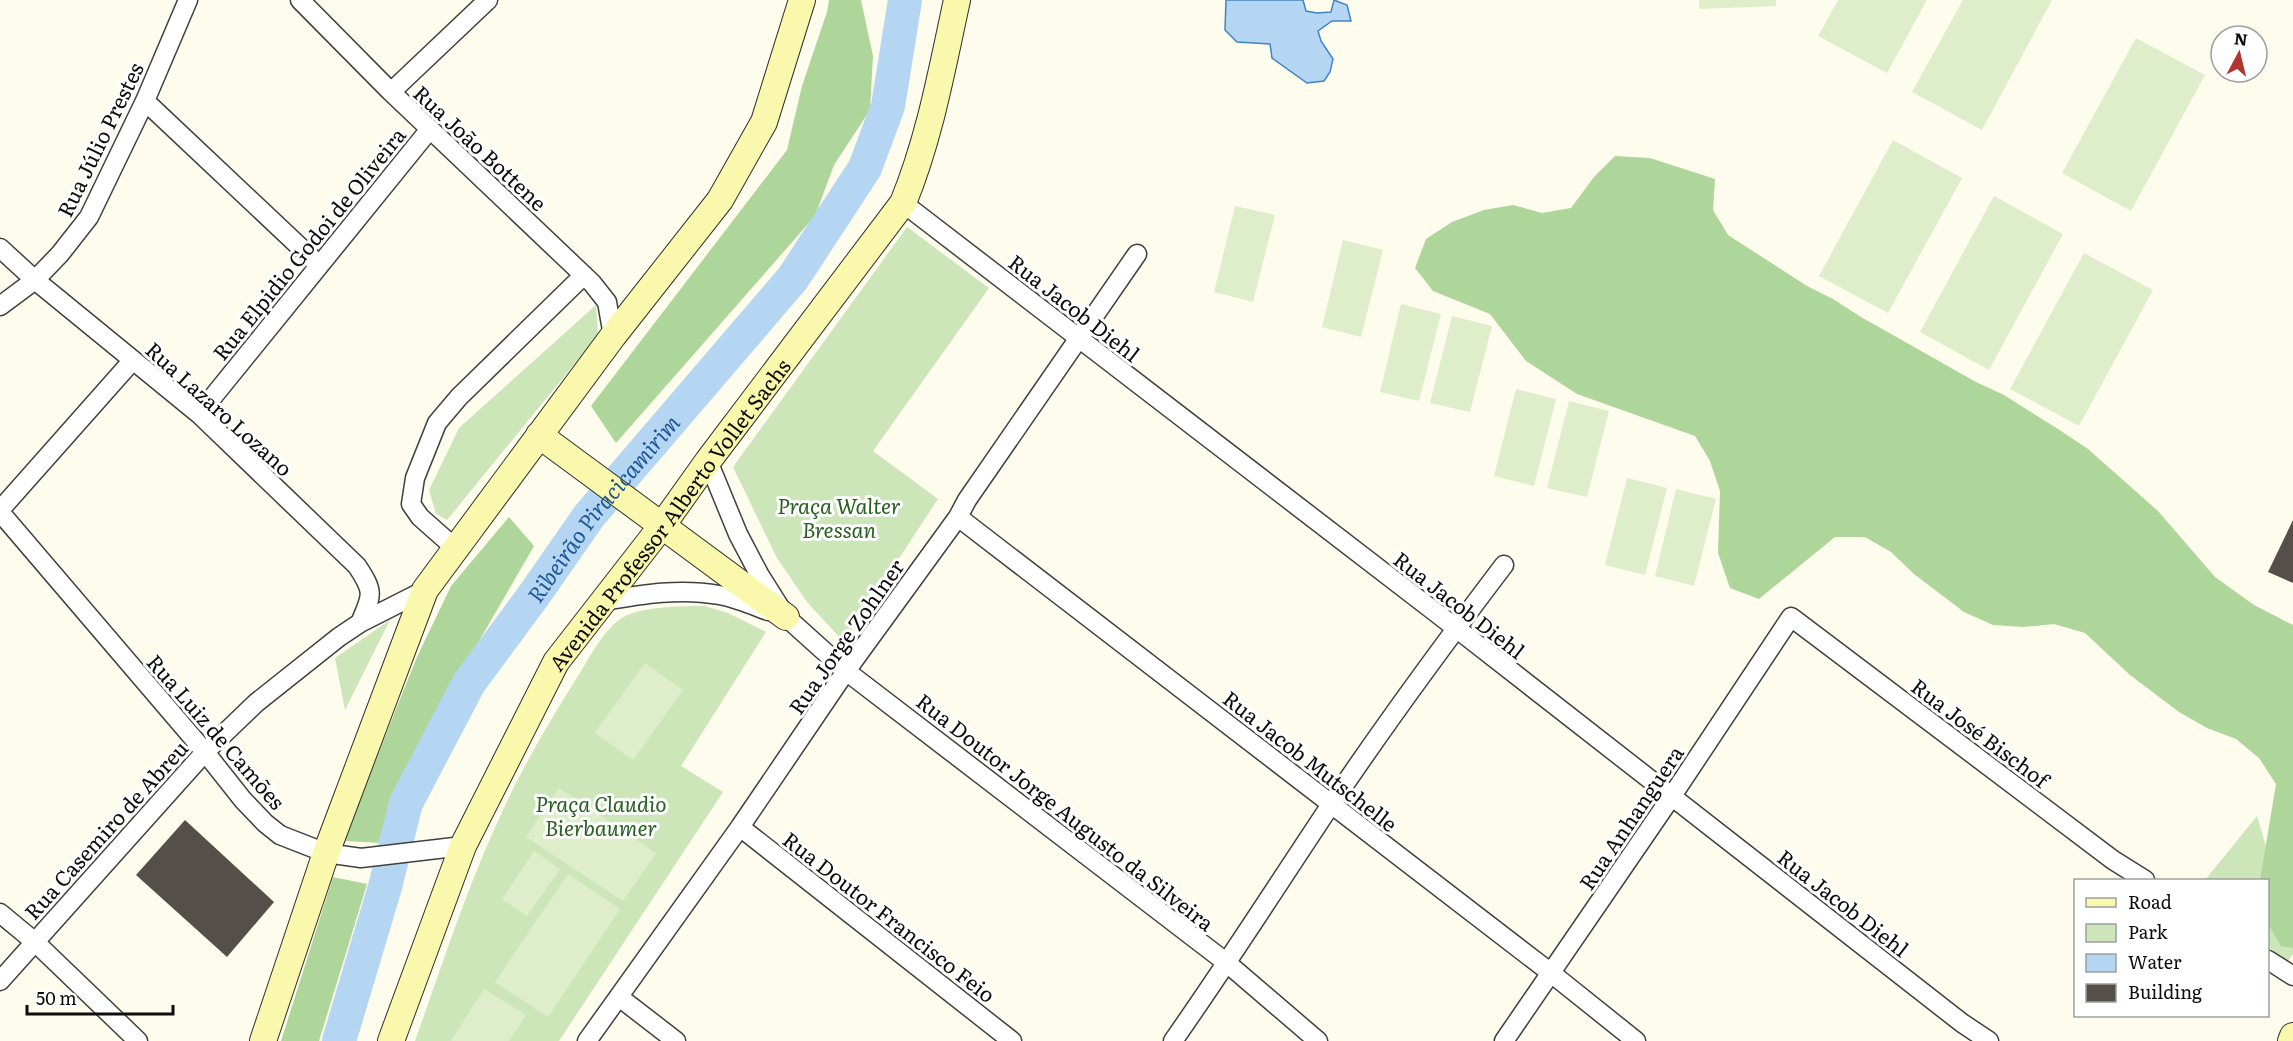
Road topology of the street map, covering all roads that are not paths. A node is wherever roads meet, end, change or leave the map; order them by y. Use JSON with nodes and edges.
{"nodes":[{"id":1,"x":188,"y":0,"type":"edge"},
{"id":2,"x":300,"y":0,"type":"edge"},
{"id":3,"x":488,"y":0,"type":"edge"},
{"id":4,"x":802,"y":0,"type":"edge"},
{"id":5,"x":957,"y":0,"type":"edge"},
{"id":6,"x":391,"y":92,"type":"junction"},
{"id":7,"x":145,"y":101,"type":"junction"},
{"id":8,"x":430,"y":129,"type":"junction"},
{"id":9,"x":903,"y":203,"type":"junction"},
{"id":10,"x":0,"y":248,"type":"edge"},
{"id":11,"x":1137,"y":254,"type":"dead end"},
{"id":12,"x":319,"y":264,"type":"junction"},
{"id":13,"x":584,"y":275,"type":"junction"},
{"id":14,"x":35,"y":280,"type":"junction"},
{"id":15,"x":0,"y":306,"type":"edge"},
{"id":16,"x":613,"y":336,"type":"junction"},
{"id":17,"x":1080,"y":339,"type":"junction"},
{"id":18,"x":133,"y":360,"type":"junction"},
{"id":19,"x":199,"y":414,"type":"junction"},
{"id":20,"x":539,"y":435,"type":"junction"},
{"id":21,"x":708,"y":461,"type":"junction"},
{"id":22,"x":0,"y":511,"type":"edge"},
{"id":23,"x":958,"y":517,"type":"junction"},
{"id":24,"x":661,"y":527,"type":"junction"},
{"id":25,"x":455,"y":548,"type":"junction"},
{"id":26,"x":1504,"y":566,"type":"dead end"},
{"id":27,"x":425,"y":590,"type":"junction"},
{"id":28,"x":604,"y":601,"type":"junction"},
{"id":29,"x":786,"y":617,"type":"junction"},
{"id":30,"x":1791,"y":617,"type":"joint"},
{"id":31,"x":360,"y":623,"type":"junction"},
{"id":32,"x":1456,"y":628,"type":"junction"},
{"id":33,"x":846,"y":671,"type":"junction"},
{"id":34,"x":205,"y":752,"type":"junction"},
{"id":35,"x":1672,"y":796,"type":"junction"},
{"id":36,"x":1331,"y":804,"type":"junction"},
{"id":37,"x":740,"y":827,"type":"junction"},
{"id":38,"x":463,"y":846,"type":"junction"},
{"id":39,"x":326,"y":853,"type":"junction"},
{"id":40,"x":2143,"y":879,"type":"edge"},
{"id":41,"x":0,"y":913,"type":"edge"},
{"id":42,"x":34,"y":942,"type":"junction"},
{"id":43,"x":2269,"y":961,"type":"edge"},
{"id":44,"x":1227,"y":963,"type":"junction"},
{"id":45,"x":1551,"y":973,"type":"junction"},
{"id":46,"x":2293,"y":976,"type":"edge"},
{"id":47,"x":0,"y":981,"type":"edge"},
{"id":48,"x":619,"y":997,"type":"junction"},
{"id":49,"x":2293,"y":1036,"type":"edge"},
{"id":50,"x":138,"y":1041,"type":"edge"},
{"id":51,"x":263,"y":1041,"type":"edge"},
{"id":52,"x":391,"y":1041,"type":"edge"},
{"id":53,"x":587,"y":1041,"type":"edge"},
{"id":54,"x":676,"y":1041,"type":"edge"},
{"id":55,"x":1012,"y":1041,"type":"edge"},
{"id":56,"x":1173,"y":1041,"type":"edge"},
{"id":57,"x":1318,"y":1041,"type":"edge"},
{"id":58,"x":1504,"y":1041,"type":"edge"},
{"id":59,"x":1636,"y":1041,"type":"edge"},
{"id":60,"x":1989,"y":1041,"type":"edge"},
{"id":61,"x":2291,"y":1041,"type":"edge"}],
"edges":[{"from":1,"to":7,"type":"street","name":"Rua Júlio Prestes"},
{"from":2,"to":6,"type":"street","name":"Rua João Bottene"},
{"from":3,"to":6,"type":"street"},
{"from":4,"to":16,"type":"main road"},
{"from":5,"to":9,"type":"main road","name":"Avenida Professor Alberto Vollet Sachs"},
{"from":6,"to":8,"type":"street","name":"Rua João Bottene"},
{"from":7,"to":12,"type":"street"},
{"from":7,"to":14,"type":"street","name":"Rua Júlio Prestes"},
{"from":8,"to":12,"type":"street","name":"Rua Elpidio Godoi de Oliveira"},
{"from":8,"to":13,"type":"street","name":"Rua João Bottene"},
{"from":9,"to":17,"type":"street","name":"Rua Jacob Diehl"},
{"from":9,"to":21,"type":"main road","name":"Avenida Professor Alberto Vollet Sachs"},
{"from":10,"to":14,"type":"street","name":"Rua Lazaro Lozano"},
{"from":11,"to":17,"type":"street","name":"Rua Jorge Zohlner"},
{"from":12,"to":19,"type":"street","name":"Rua Elpidio Godoi de Oliveira"},
{"from":13,"to":16,"type":"street","name":"Rua João Bottene"},
{"from":13,"to":25,"type":"street"},
{"from":14,"to":15,"type":"street","name":"Rua Júlio Prestes"},
{"from":14,"to":18,"type":"street","name":"Rua Lazaro Lozano"},
{"from":16,"to":20,"type":"main road"},
{"from":17,"to":23,"type":"street","name":"Rua Jorge Zohlner"},
{"from":17,"to":32,"type":"street","name":"Rua Jacob Diehl"},
{"from":18,"to":19,"type":"street","name":"Rua Lazaro Lozano"},
{"from":18,"to":22,"type":"street"},
{"from":19,"to":31,"type":"street","name":"Rua Lazaro Lozano"},
{"from":20,"to":24,"type":"main road"},
{"from":20,"to":25,"type":"main road"},
{"from":21,"to":24,"type":"main road","name":"Avenida Professor Alberto Vollet Sachs"},
{"from":21,"to":29,"type":"street","name":"Rua Doutor Jorge Augusto da Silveira"},
{"from":22,"to":34,"type":"street","name":"Rua Luiz de Camões"},
{"from":23,"to":33,"type":"street","name":"Rua Jorge Zohlner"},
{"from":23,"to":36,"type":"street","name":"Rua Jacob Mutschelle"},
{"from":24,"to":28,"type":"main road","name":"Avenida Professor Alberto Vollet Sachs"},
{"from":24,"to":29,"type":"main road"},
{"from":25,"to":27,"type":"main road"},
{"from":26,"to":32,"type":"street"},
{"from":27,"to":31,"type":"street","name":"Rua Casemiro de Abreu"},
{"from":27,"to":39,"type":"main road"},
{"from":28,"to":29,"type":"street","name":"Rua Doutor Jorge Augusto da Silveira"},
{"from":28,"to":38,"type":"main road","name":"Avenida Professor Alberto Vollet Sachs"},
{"from":29,"to":33,"type":"street","name":"Rua Doutor Jorge Augusto da Silveira"},
{"from":30,"to":35,"type":"street","name":"Rua Anhanguera"},
{"from":30,"to":40,"type":"street","name":"Rua José Bischof"},
{"from":31,"to":34,"type":"street","name":"Rua Casemiro de Abreu"},
{"from":32,"to":35,"type":"street","name":"Rua Jacob Diehl"},
{"from":32,"to":36,"type":"street"},
{"from":33,"to":37,"type":"street","name":"Rua Jorge Zohlner"},
{"from":33,"to":44,"type":"street","name":"Rua Doutor Jorge Augusto da Silveira"},
{"from":34,"to":39,"type":"street","name":"Rua Luiz de Camões"},
{"from":34,"to":42,"type":"street","name":"Rua Casemiro de Abreu"},
{"from":35,"to":45,"type":"street","name":"Rua Anhanguera"},
{"from":35,"to":60,"type":"street","name":"Rua Jacob Diehl"},
{"from":36,"to":44,"type":"street"},
{"from":36,"to":45,"type":"street","name":"Rua Jacob Mutschelle"},
{"from":37,"to":48,"type":"street","name":"Rua Jorge Zohlner"},
{"from":37,"to":55,"type":"street","name":"Rua Doutor Francisco Feio"},
{"from":38,"to":39,"type":"street","name":"Rua Luiz de Camões"},
{"from":38,"to":52,"type":"main road","name":"Avenida Professor Alberto Vollet Sachs"},
{"from":39,"to":51,"type":"main road"},
{"from":41,"to":42,"type":"street"},
{"from":42,"to":47,"type":"street","name":"Rua Casemiro de Abreu"},
{"from":42,"to":50,"type":"street"},
{"from":43,"to":46,"type":"street"},
{"from":44,"to":56,"type":"street"},
{"from":44,"to":57,"type":"street","name":"Rua Doutor Jorge Augusto da Silveira"},
{"from":45,"to":58,"type":"street","name":"Rua Anhanguera"},
{"from":45,"to":59,"type":"street","name":"Rua Jacob Mutschelle"},
{"from":48,"to":53,"type":"street","name":"Rua Jorge Zohlner"},
{"from":48,"to":54,"type":"street"},
{"from":49,"to":61,"type":"main road"}]}
